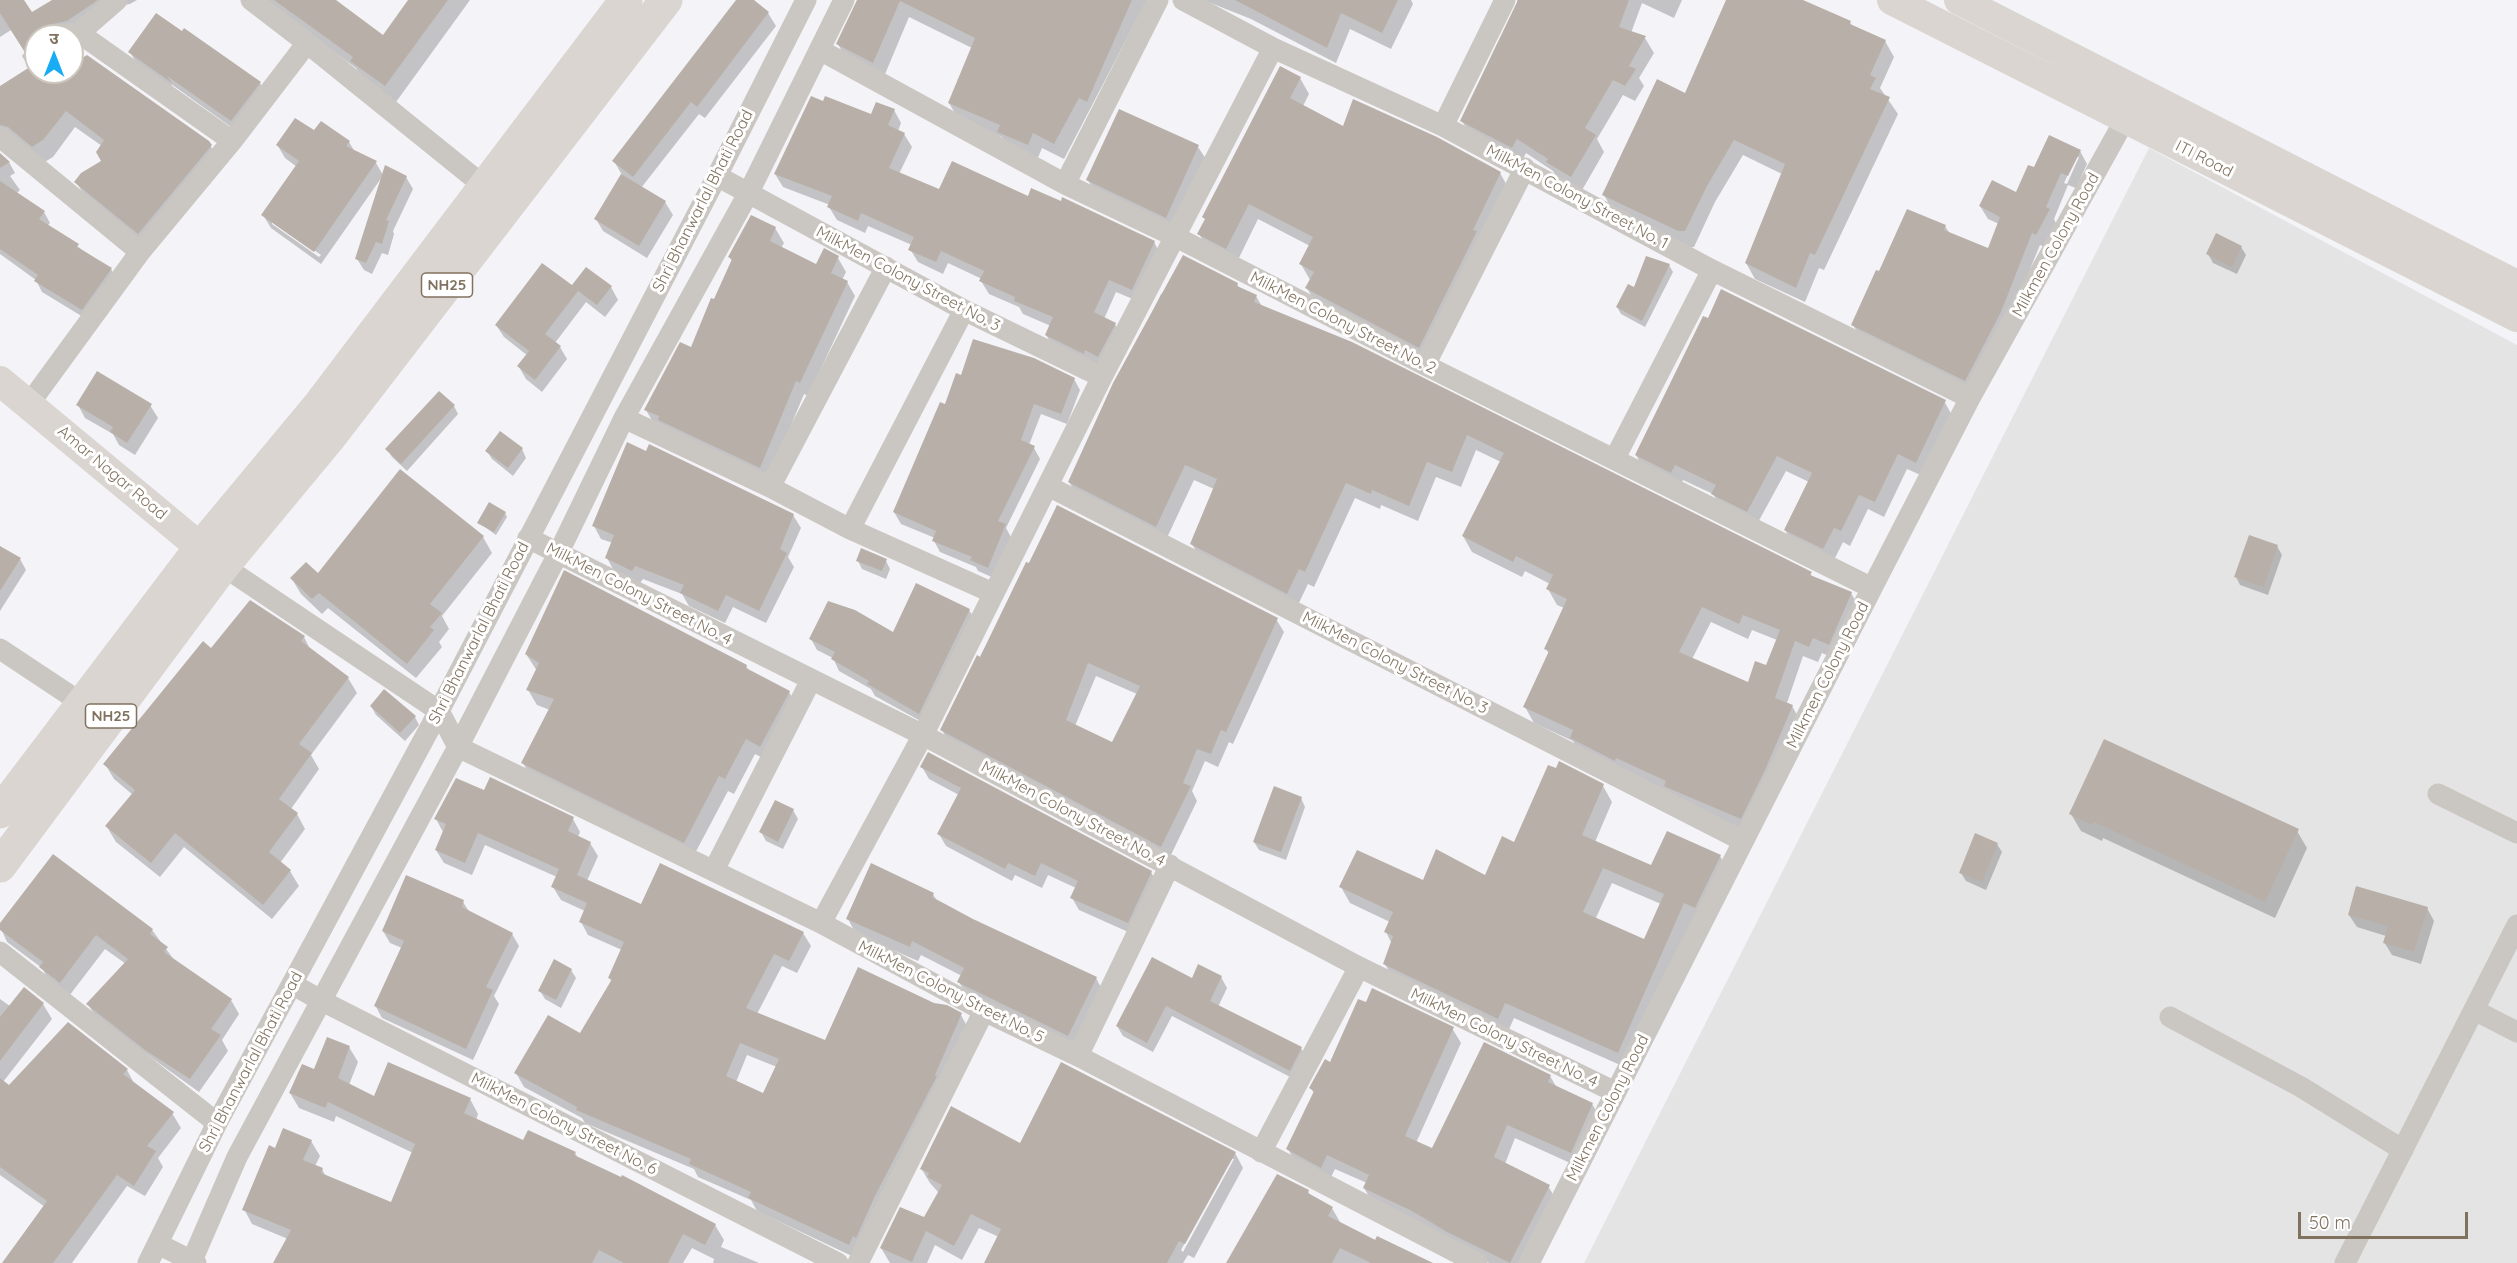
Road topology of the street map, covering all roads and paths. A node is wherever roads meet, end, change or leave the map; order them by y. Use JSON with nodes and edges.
{"nodes":[{"id":1,"x":117,"y":0,"type":"edge"},
{"id":2,"x":251,"y":0,"type":"edge"},
{"id":3,"x":626,"y":0,"type":"edge"},
{"id":4,"x":666,"y":0,"type":"edge"},
{"id":5,"x":806,"y":0,"type":"edge"},
{"id":6,"x":844,"y":0,"type":"edge"},
{"id":7,"x":1158,"y":0,"type":"edge"},
{"id":8,"x":1183,"y":0,"type":"edge"},
{"id":9,"x":1505,"y":0,"type":"edge"},
{"id":10,"x":1892,"y":0,"type":"edge"},
{"id":11,"x":1959,"y":0,"type":"edge"},
{"id":12,"x":84,"y":24,"type":"edge"},
{"id":13,"x":84,"y":43,"type":"edge"},
{"id":14,"x":307,"y":43,"type":"junction"},
{"id":15,"x":1273,"y":48,"type":"junction"},
{"id":16,"x":820,"y":50,"type":"junction"},
{"id":17,"x":2133,"y":106,"type":"junction"},
{"id":18,"x":1443,"y":126,"type":"junction"},
{"id":19,"x":0,"y":137,"type":"edge"},
{"id":20,"x":232,"y":141,"type":"junction"},
{"id":21,"x":1525,"y":168,"type":"junction"},
{"id":22,"x":717,"y":176,"type":"junction"},
{"id":23,"x":1065,"y":184,"type":"junction"},
{"id":24,"x":484,"y":186,"type":"junction"},
{"id":25,"x":748,"y":192,"type":"junction"},
{"id":26,"x":1176,"y":237,"type":"junction"},
{"id":27,"x":140,"y":252,"type":"junction"},
{"id":28,"x":886,"y":267,"type":"junction"},
{"id":29,"x":1712,"y":270,"type":"junction"},
{"id":30,"x":2517,"y":285,"type":"edge"},
{"id":31,"x":964,"y":310,"type":"junction"},
{"id":32,"x":2517,"y":317,"type":"edge"},
{"id":33,"x":1425,"y":365,"type":"junction"},
{"id":34,"x":1102,"y":377,"type":"junction"},
{"id":35,"x":0,"y":381,"type":"edge"},
{"id":36,"x":1970,"y":399,"type":"junction"},
{"id":37,"x":29,"y":404,"type":"junction"},
{"id":38,"x":624,"y":418,"type":"junction"},
{"id":39,"x":1615,"y":458,"type":"junction"},
{"id":40,"x":1048,"y":486,"type":"junction"},
{"id":41,"x":770,"y":488,"type":"junction"},
{"id":42,"x":850,"y":529,"type":"junction"},
{"id":43,"x":528,"y":538,"type":"junction"},
{"id":44,"x":558,"y":554,"type":"junction"},
{"id":45,"x":212,"y":556,"type":"junction"},
{"id":46,"x":1872,"y":588,"type":"junction"},
{"id":47,"x":993,"y":593,"type":"junction"},
{"id":48,"x":0,"y":649,"type":"edge"},
{"id":49,"x":811,"y":680,"type":"junction"},
{"id":50,"x":82,"y":704,"type":"junction"},
{"id":51,"x":439,"y":711,"type":"junction"},
{"id":52,"x":923,"y":735,"type":"junction"},
{"id":53,"x":458,"y":747,"type":"junction"},
{"id":54,"x":2438,"y":794,"type":"dead end"},
{"id":55,"x":0,"y":812,"type":"edge"},
{"id":56,"x":2517,"y":833,"type":"edge"},
{"id":57,"x":1743,"y":841,"type":"junction"},
{"id":58,"x":1170,"y":865,"type":"junction"},
{"id":59,"x":0,"y":866,"type":"edge"},
{"id":60,"x":714,"y":870,"type":"junction"},
{"id":61,"x":821,"y":923,"type":"junction"},
{"id":62,"x":2517,"y":925,"type":"edge"},
{"id":63,"x":0,"y":952,"type":"edge"},
{"id":64,"x":1359,"y":967,"type":"junction"},
{"id":65,"x":292,"y":984,"type":"junction"},
{"id":66,"x":322,"y":1001,"type":"junction"},
{"id":67,"x":2474,"y":1010,"type":"junction"},
{"id":68,"x":984,"y":1011,"type":"junction"},
{"id":69,"x":2170,"y":1017,"type":"dead end"},
{"id":70,"x":2517,"y":1032,"type":"edge"},
{"id":71,"x":1078,"y":1056,"type":"junction"},
{"id":72,"x":1615,"y":1092,"type":"junction"},
{"id":73,"x":217,"y":1123,"type":"junction"},
{"id":74,"x":2403,"y":1150,"type":"junction"},
{"id":75,"x":1261,"y":1152,"type":"junction"},
{"id":76,"x":158,"y":1244,"type":"junction"},
{"id":77,"x":193,"y":1262,"type":"edge"},
{"id":78,"x":148,"y":1263,"type":"edge"},
{"id":79,"x":838,"y":1263,"type":"edge"},
{"id":80,"x":858,"y":1263,"type":"edge"},
{"id":81,"x":1476,"y":1263,"type":"edge"},
{"id":82,"x":1529,"y":1263,"type":"edge"},
{"id":83,"x":2345,"y":1263,"type":"edge"}],
"edges":[{"from":1,"to":12,"type":"street"},
{"from":2,"to":14,"type":"street"},
{"from":3,"to":24,"type":"main road","number":"NH25"},
{"from":4,"to":45,"type":"main road","number":"NH25"},
{"from":5,"to":22,"type":"street","name":"Shri Bhanwarlal Bhati Road"},
{"from":6,"to":16,"type":"street","name":"Shri Bhanwarlal Bhati Road"},
{"from":7,"to":23,"type":"street"},
{"from":8,"to":15,"type":"street","name":"MilkMen Colony Street No. 1"},
{"from":9,"to":18,"type":"street"},
{"from":10,"to":17,"type":"street","name":"ITI Road"},
{"from":11,"to":17,"type":"street","name":"ITI Road"},
{"from":13,"to":20,"type":"street"},
{"from":14,"to":20,"type":"street"},
{"from":14,"to":24,"type":"street"},
{"from":15,"to":18,"type":"street","name":"MilkMen Colony Street No. 1"},
{"from":15,"to":26,"type":"street"},
{"from":16,"to":23,"type":"street","name":"MilkMen Colony Street No. 2"},
{"from":16,"to":25,"type":"street","name":"Shri Bhanwarlal Bhati Road"},
{"from":17,"to":30,"type":"street","name":"ITI Road"},
{"from":17,"to":32,"type":"street","name":"ITI Road"},
{"from":17,"to":36,"type":"street","name":"Milkmen Colony Road"},
{"from":18,"to":21,"type":"street","name":"MilkMen Colony Street No. 1"},
{"from":19,"to":27,"type":"street"},
{"from":20,"to":27,"type":"street"},
{"from":21,"to":29,"type":"street","name":"MilkMen Colony Street No. 1"},
{"from":21,"to":33,"type":"street"},
{"from":22,"to":25,"type":"street","name":"MilkMen Colony Street No. 3"},
{"from":22,"to":43,"type":"street","name":"Shri Bhanwarlal Bhati Road"},
{"from":23,"to":26,"type":"street","name":"MilkMen Colony Street No. 2"},
{"from":24,"to":45,"type":"main road","number":"NH25"},
{"from":25,"to":28,"type":"street","name":"MilkMen Colony Street No. 3"},
{"from":25,"to":38,"type":"street","name":"Shri Bhanwarlal Bhati Road"},
{"from":26,"to":33,"type":"street","name":"MilkMen Colony Street No. 2"},
{"from":26,"to":34,"type":"street"},
{"from":27,"to":37,"type":"street"},
{"from":28,"to":31,"type":"street","name":"MilkMen Colony Street No. 3"},
{"from":28,"to":41,"type":"street"},
{"from":29,"to":36,"type":"street","name":"MilkMen Colony Street No. 1"},
{"from":29,"to":39,"type":"street"},
{"from":31,"to":34,"type":"street","name":"MilkMen Colony Street No. 3"},
{"from":31,"to":42,"type":"street"},
{"from":33,"to":39,"type":"street","name":"MilkMen Colony Street No. 2"},
{"from":34,"to":40,"type":"street"},
{"from":35,"to":37,"type":"street","name":"Amar Nagar Road"},
{"from":36,"to":46,"type":"street","name":"Milkmen Colony Road"},
{"from":37,"to":45,"type":"street","name":"Amar Nagar Road"},
{"from":38,"to":41,"type":"street"},
{"from":38,"to":44,"type":"street","name":"Shri Bhanwarlal Bhati Road"},
{"from":39,"to":46,"type":"street","name":"MilkMen Colony Street No. 2"},
{"from":40,"to":47,"type":"street"},
{"from":40,"to":57,"type":"street","name":"MilkMen Colony Street No. 3"},
{"from":41,"to":42,"type":"street"},
{"from":42,"to":47,"type":"street"},
{"from":43,"to":44,"type":"street","name":"MilkMen Colony Street No. 4"},
{"from":43,"to":51,"type":"street","name":"Shri Bhanwarlal Bhati Road"},
{"from":44,"to":49,"type":"street","name":"MilkMen Colony Street No. 4"},
{"from":44,"to":53,"type":"street","name":"Shri Bhanwarlal Bhati Road"},
{"from":45,"to":50,"type":"main road","number":"NH25"},
{"from":45,"to":51,"type":"street"},
{"from":45,"to":59,"type":"main road","number":"NH25"},
{"from":46,"to":57,"type":"street","name":"Milkmen Colony Road"},
{"from":47,"to":52,"type":"street"},
{"from":48,"to":50,"type":"street"},
{"from":49,"to":52,"type":"street","name":"MilkMen Colony Street No. 4"},
{"from":49,"to":60,"type":"street"},
{"from":50,"to":55,"type":"main road","number":"NH25"},
{"from":51,"to":53,"type":"street"},
{"from":51,"to":65,"type":"street","name":"Shri Bhanwarlal Bhati Road"},
{"from":52,"to":58,"type":"street","name":"MilkMen Colony Street No. 4"},
{"from":52,"to":61,"type":"street"},
{"from":53,"to":60,"type":"street","name":"MilkMen Colony Street No. 5"},
{"from":53,"to":66,"type":"street","name":"Shri Bhanwarlal Bhati Road"},
{"from":54,"to":56,"type":"street"},
{"from":57,"to":72,"type":"street","name":"Milkmen Colony Road"},
{"from":58,"to":64,"type":"street","name":"MilkMen Colony Street No. 4"},
{"from":58,"to":71,"type":"street"},
{"from":60,"to":61,"type":"street","name":"MilkMen Colony Street No. 5"},
{"from":61,"to":68,"type":"street","name":"MilkMen Colony Street No. 5"},
{"from":62,"to":67,"type":"street"},
{"from":63,"to":73,"type":"street"},
{"from":64,"to":72,"type":"street","name":"MilkMen Colony Street No. 4"},
{"from":64,"to":75,"type":"street"},
{"from":65,"to":66,"type":"street","name":"MilkMen Colony Street No. 6"},
{"from":65,"to":73,"type":"street","name":"Shri Bhanwarlal Bhati Road"},
{"from":66,"to":77,"type":"street","name":"Shri Bhanwarlal Bhati Road"},
{"from":66,"to":79,"type":"street","name":"MilkMen Colony Street No. 6"},
{"from":67,"to":70,"type":"street"},
{"from":67,"to":74,"type":"street"},
{"from":68,"to":71,"type":"street","name":"MilkMen Colony Street No. 5"},
{"from":68,"to":80,"type":"street"},
{"from":69,"to":74,"type":"street"},
{"from":71,"to":75,"type":"street","name":"MilkMen Colony Street No. 5"},
{"from":72,"to":82,"type":"street","name":"Milkmen Colony Road"},
{"from":73,"to":76,"type":"street","name":"Shri Bhanwarlal Bhati Road"},
{"from":74,"to":83,"type":"street"},
{"from":75,"to":81,"type":"street","name":"MilkMen Colony Street No. 5"},
{"from":76,"to":77,"type":"street"},
{"from":76,"to":78,"type":"street","name":"Shri Bhanwarlal Bhati Road"}]}
